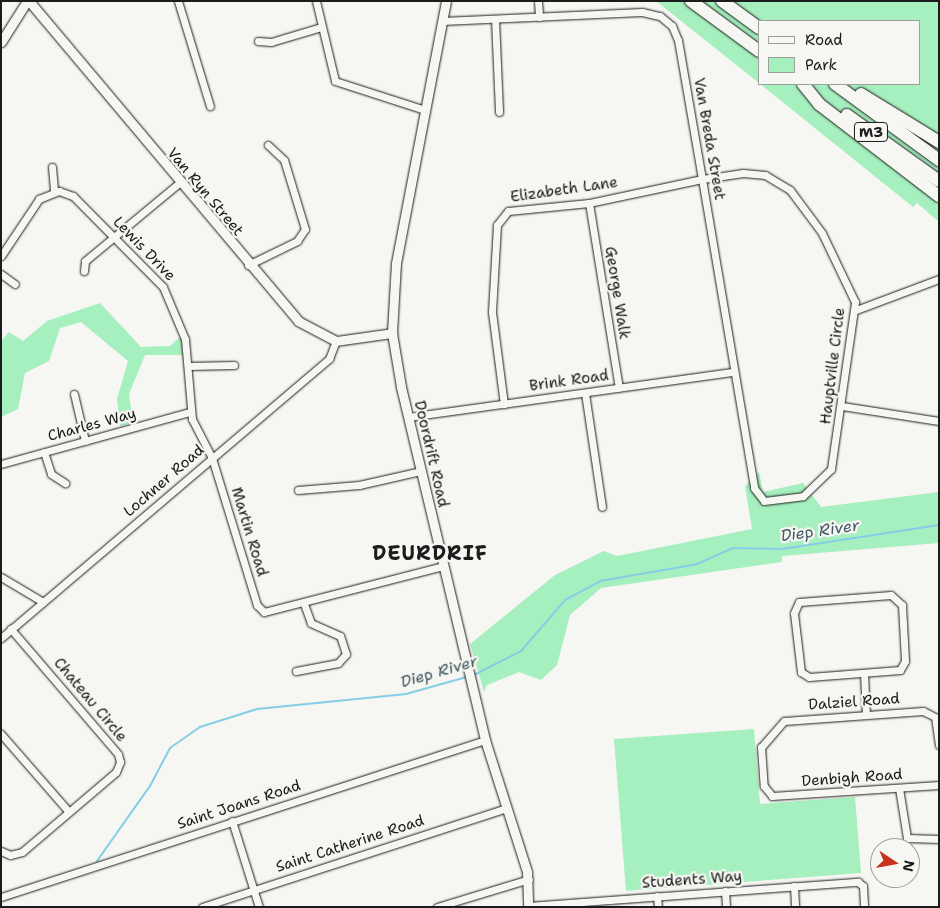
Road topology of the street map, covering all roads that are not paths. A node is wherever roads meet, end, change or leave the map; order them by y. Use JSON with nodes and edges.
{"nodes":[{"id":1,"x":28,"y":1,"type":"edge"},
{"id":2,"x":178,"y":1,"type":"edge"},
{"id":3,"x":316,"y":1,"type":"edge"},
{"id":4,"x":446,"y":1,"type":"edge"},
{"id":5,"x":538,"y":1,"type":"edge"},
{"id":6,"x":691,"y":1,"type":"edge"},
{"id":7,"x":722,"y":1,"type":"edge"},
{"id":8,"x":539,"y":17,"type":"junction"},
{"id":9,"x":495,"y":19,"type":"junction"},
{"id":10,"x":442,"y":21,"type":"junction"},
{"id":11,"x":321,"y":26,"type":"junction"},
{"id":12,"x":758,"y":27,"type":"edge"},
{"id":13,"x":258,"y":41,"type":"dead end"},
{"id":14,"x":1,"y":42,"type":"edge"},
{"id":15,"x":758,"y":50,"type":"edge"},
{"id":16,"x":804,"y":85,"type":"edge"},
{"id":17,"x":804,"y":85,"type":"edge"},
{"id":18,"x":836,"y":85,"type":"edge"},
{"id":19,"x":846,"y":85,"type":"edge"},
{"id":20,"x":210,"y":106,"type":"dead end"},
{"id":21,"x":425,"y":110,"type":"junction"},
{"id":22,"x":499,"y":112,"type":"dead end"},
{"id":23,"x":939,"y":142,"type":"edge"},
{"id":24,"x":268,"y":145,"type":"dead end"},
{"id":25,"x":939,"y":160,"type":"edge"},
{"id":26,"x":52,"y":167,"type":"dead end"},
{"id":27,"x":702,"y":179,"type":"junction"},
{"id":28,"x":939,"y":181,"type":"edge"},
{"id":29,"x":179,"y":182,"type":"junction"},
{"id":30,"x":54,"y":191,"type":"junction"},
{"id":31,"x":939,"y":196,"type":"edge"},
{"id":32,"x":589,"y":203,"type":"junction"},
{"id":33,"x":115,"y":237,"type":"junction"},
{"id":34,"x":1,"y":256,"type":"edge"},
{"id":35,"x":248,"y":265,"type":"junction"},
{"id":36,"x":84,"y":271,"type":"dead end"},
{"id":37,"x":1,"y":274,"type":"edge"},
{"id":38,"x":939,"y":279,"type":"edge"},
{"id":39,"x":15,"y":284,"type":"dead end"},
{"id":40,"x":856,"y":310,"type":"junction"},
{"id":41,"x":392,"y":333,"type":"junction"},
{"id":42,"x":336,"y":341,"type":"junction"},
{"id":43,"x":234,"y":365,"type":"dead end"},
{"id":44,"x":188,"y":366,"type":"junction"},
{"id":45,"x":734,"y":372,"type":"junction"},
{"id":46,"x":619,"y":388,"type":"junction"},
{"id":47,"x":585,"y":393,"type":"junction"},
{"id":48,"x":74,"y":394,"type":"dead end"},
{"id":49,"x":504,"y":404,"type":"junction"},
{"id":50,"x":842,"y":406,"type":"junction"},
{"id":51,"x":190,"y":412,"type":"junction"},
{"id":52,"x":408,"y":417,"type":"junction"},
{"id":53,"x":939,"y":421,"type":"edge"},
{"id":54,"x":85,"y":441,"type":"junction"},
{"id":55,"x":44,"y":452,"type":"junction"},
{"id":56,"x":212,"y":458,"type":"junction"},
{"id":57,"x":1,"y":464,"type":"edge"},
{"id":58,"x":421,"y":471,"type":"junction"},
{"id":59,"x":65,"y":483,"type":"dead end"},
{"id":60,"x":754,"y":488,"type":"joint"},
{"id":61,"x":298,"y":490,"type":"dead end"},
{"id":62,"x":602,"y":507,"type":"dead end"},
{"id":63,"x":443,"y":566,"type":"junction"},
{"id":64,"x":1,"y":577,"type":"edge"},
{"id":65,"x":43,"y":602,"type":"junction"},
{"id":66,"x":304,"y":604,"type":"junction"},
{"id":67,"x":11,"y":629,"type":"junction"},
{"id":68,"x":1,"y":638,"type":"edge"},
{"id":69,"x":296,"y":671,"type":"dead end"},
{"id":70,"x":864,"y":673,"type":"junction"},
{"id":71,"x":866,"y":715,"type":"junction"},
{"id":72,"x":1,"y":734,"type":"edge"},
{"id":73,"x":485,"y":740,"type":"junction"},
{"id":74,"x":939,"y":745,"type":"edge"},
{"id":75,"x":939,"y":785,"type":"edge"},
{"id":76,"x":900,"y":788,"type":"junction"},
{"id":77,"x":768,"y":794,"type":"joint"},
{"id":78,"x":506,"y":808,"type":"junction"},
{"id":79,"x":69,"y":812,"type":"junction"},
{"id":80,"x":232,"y":821,"type":"junction"},
{"id":81,"x":939,"y":839,"type":"edge"},
{"id":82,"x":1,"y":850,"type":"edge"},
{"id":83,"x":528,"y":879,"type":"junction"},
{"id":84,"x":794,"y":886,"type":"junction"},
{"id":85,"x":254,"y":890,"type":"junction"},
{"id":86,"x":725,"y":891,"type":"junction"},
{"id":87,"x":657,"y":896,"type":"junction"},
{"id":88,"x":1,"y":897,"type":"edge"},
{"id":89,"x":586,"y":904,"type":"edge"},
{"id":90,"x":528,"y":906,"type":"edge"},
{"id":91,"x":202,"y":907,"type":"edge"},
{"id":92,"x":259,"y":907,"type":"edge"},
{"id":93,"x":437,"y":907,"type":"edge"},
{"id":94,"x":658,"y":907,"type":"edge"},
{"id":95,"x":726,"y":907,"type":"edge"},
{"id":96,"x":795,"y":907,"type":"edge"},
{"id":97,"x":864,"y":907,"type":"edge"}],
"edges":[{"from":1,"to":14,"type":"street"},
{"from":1,"to":29,"type":"street","name":"Van Ryn Street"},
{"from":2,"to":20,"type":"street"},
{"from":3,"to":11,"type":"street"},
{"from":4,"to":10,"type":"street","name":"Doordrift Road"},
{"from":5,"to":8,"type":"street"},
{"from":6,"to":15,"type":"highway"},
{"from":7,"to":12,"type":"highway"},
{"from":8,"to":9,"type":"street","name":"Van Breda Street"},
{"from":8,"to":27,"type":"street","name":"Van Breda Street"},
{"from":9,"to":10,"type":"street","name":"Van Breda Street"},
{"from":9,"to":22,"type":"street"},
{"from":10,"to":21,"type":"street","name":"Doordrift Road"},
{"from":11,"to":13,"type":"street"},
{"from":11,"to":21,"type":"street"},
{"from":16,"to":28,"type":"highway","number":"M3"},
{"from":17,"to":31,"type":"highway"},
{"from":18,"to":25,"type":"highway","number":"M3"},
{"from":19,"to":23,"type":"highway"},
{"from":21,"to":41,"type":"street","name":"Doordrift Road"},
{"from":24,"to":35,"type":"street"},
{"from":26,"to":30,"type":"street"},
{"from":27,"to":32,"type":"street","name":"Elizabeth Lane"},
{"from":27,"to":40,"type":"street","name":"Hauptville Circle"},
{"from":27,"to":45,"type":"street","name":"Van Breda Street"},
{"from":29,"to":33,"type":"street"},
{"from":29,"to":35,"type":"street","name":"Van Ryn Street"},
{"from":30,"to":33,"type":"street","name":"Lewis Drive"},
{"from":30,"to":34,"type":"street"},
{"from":32,"to":46,"type":"street","name":"George Walk"},
{"from":32,"to":49,"type":"street","name":"Elizabeth Lane"},
{"from":33,"to":36,"type":"street"},
{"from":33,"to":44,"type":"street","name":"Lewis Drive"},
{"from":35,"to":42,"type":"street","name":"Van Ryn Street"},
{"from":37,"to":39,"type":"street"},
{"from":38,"to":40,"type":"street"},
{"from":40,"to":50,"type":"street","name":"Hauptville Circle"},
{"from":41,"to":42,"type":"street"},
{"from":41,"to":52,"type":"street","name":"Doordrift Road"},
{"from":42,"to":56,"type":"street","name":"Lochner Road"},
{"from":43,"to":44,"type":"street"},
{"from":44,"to":51,"type":"street","name":"Lewis Drive"},
{"from":45,"to":46,"type":"street","name":"Brink Road"},
{"from":45,"to":60,"type":"street","name":"Van Breda Street"},
{"from":46,"to":47,"type":"street","name":"Brink Road"},
{"from":47,"to":49,"type":"street","name":"Brink Road"},
{"from":47,"to":62,"type":"street"},
{"from":48,"to":54,"type":"street"},
{"from":49,"to":52,"type":"street","name":"Brink Road"},
{"from":50,"to":53,"type":"street"},
{"from":50,"to":60,"type":"street","name":"Hauptville Circle"},
{"from":51,"to":54,"type":"street","name":"Charles Way"},
{"from":51,"to":56,"type":"street","name":"Lewis Drive"},
{"from":52,"to":58,"type":"street","name":"Doordrift Road"},
{"from":54,"to":55,"type":"street","name":"Charles Way"},
{"from":55,"to":57,"type":"street","name":"Charles Way"},
{"from":55,"to":59,"type":"street"},
{"from":56,"to":65,"type":"street","name":"Lochner Road"},
{"from":56,"to":66,"type":"street","name":"Martin Road"},
{"from":58,"to":61,"type":"street"},
{"from":58,"to":63,"type":"street","name":"Doordrift Road"},
{"from":63,"to":66,"type":"street"},
{"from":63,"to":73,"type":"street","name":"Doordrift Road"},
{"from":64,"to":65,"type":"street"},
{"from":65,"to":67,"type":"street","name":"Lochner Road"},
{"from":66,"to":69,"type":"street"},
{"from":67,"to":68,"type":"street","name":"Lochner Road"},
{"from":67,"to":79,"type":"street","name":"Chateau Circle"},
{"from":70,"to":70,"type":"street"},
{"from":70,"to":71,"type":"street"},
{"from":71,"to":74,"type":"street","name":"Dalziel Road"},
{"from":71,"to":77,"type":"street","name":"Dalziel Road"},
{"from":72,"to":79,"type":"street"},
{"from":73,"to":78,"type":"street","name":"Doordrift Road"},
{"from":73,"to":80,"type":"street","name":"Saint Joans Road"},
{"from":75,"to":76,"type":"street","name":"Denbigh Road"},
{"from":76,"to":77,"type":"street","name":"Denbigh Road"},
{"from":76,"to":81,"type":"street"},
{"from":78,"to":83,"type":"street","name":"Doordrift Road"},
{"from":78,"to":85,"type":"street","name":"Saint Catherine Road"},
{"from":79,"to":82,"type":"street","name":"Chateau Circle"},
{"from":80,"to":85,"type":"street"},
{"from":80,"to":88,"type":"street","name":"Saint Joans Road"},
{"from":83,"to":90,"type":"street","name":"Doordrift Road"},
{"from":83,"to":93,"type":"street"},
{"from":84,"to":86,"type":"street","name":"Students Way"},
{"from":84,"to":96,"type":"street"},
{"from":84,"to":97,"type":"street","name":"Students Way"},
{"from":85,"to":91,"type":"street","name":"Saint Catherine Road"},
{"from":85,"to":92,"type":"street"},
{"from":86,"to":87,"type":"street","name":"Students Way"},
{"from":86,"to":95,"type":"street"},
{"from":87,"to":89,"type":"street","name":"Students Way"},
{"from":87,"to":94,"type":"street"},
{"from":89,"to":90,"type":"street","name":"Students Way"}]}
